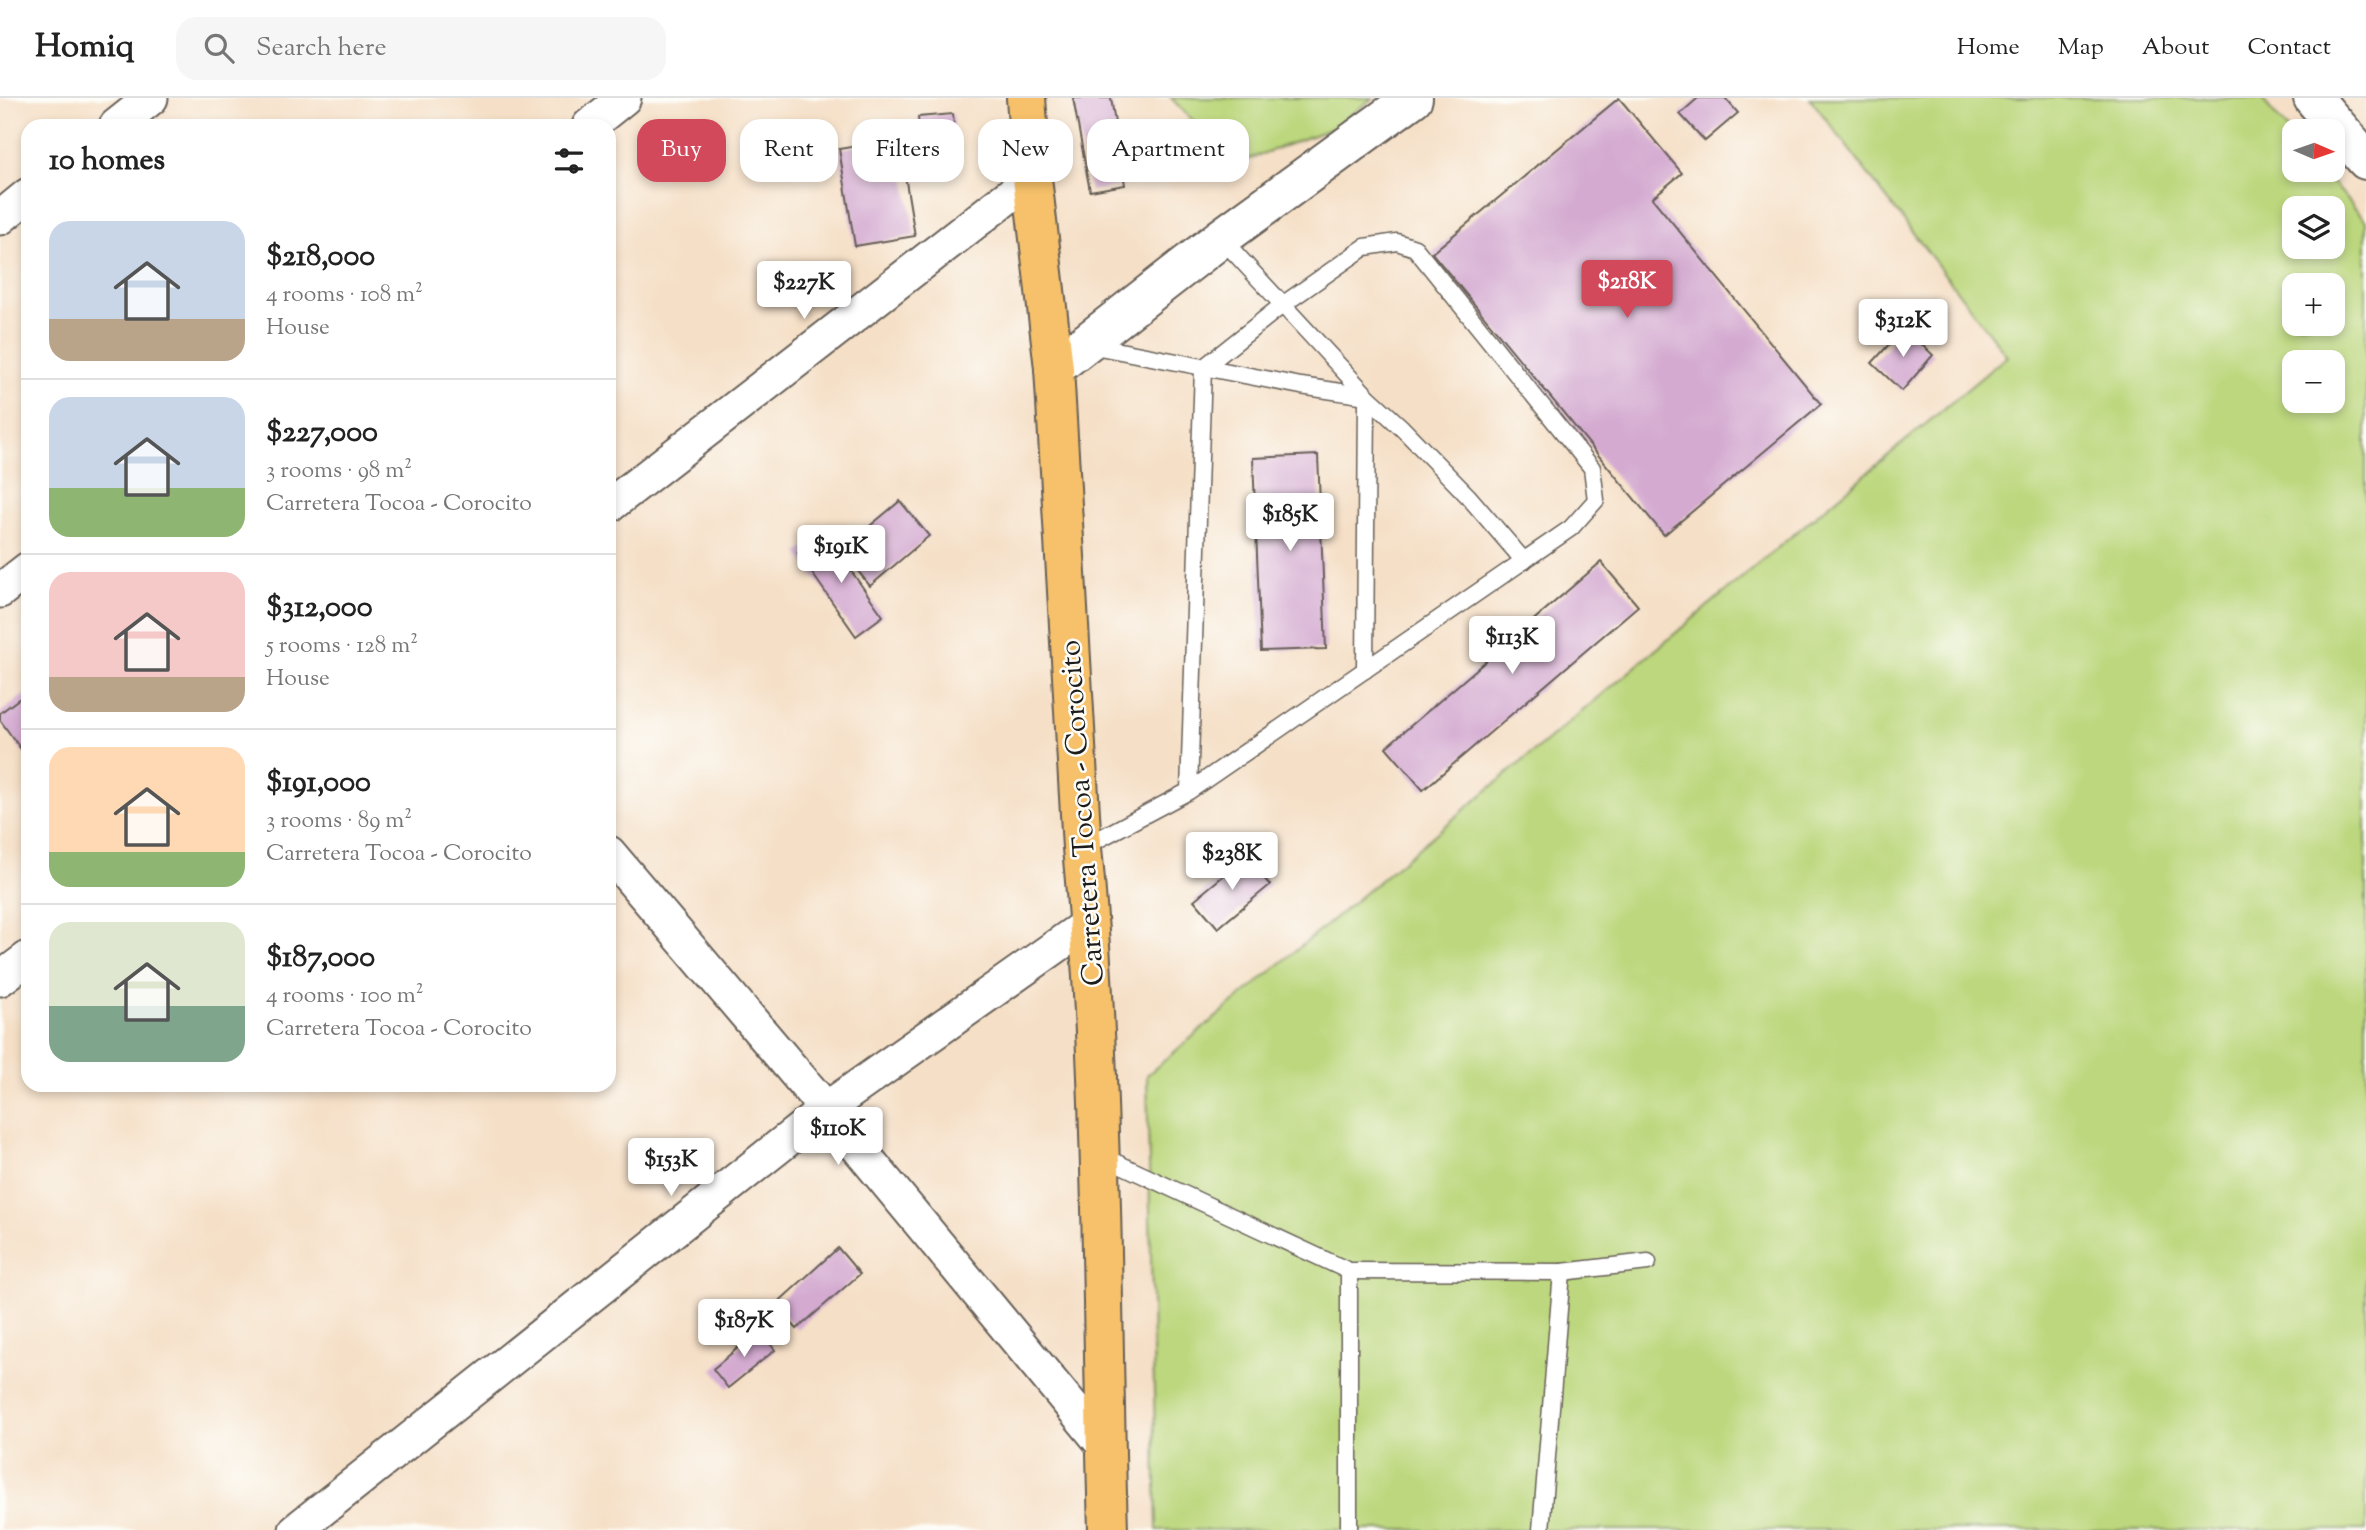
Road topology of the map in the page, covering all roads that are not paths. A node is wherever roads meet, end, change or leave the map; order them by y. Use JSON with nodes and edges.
{"nodes":[{"id":1,"x":151,"y":98,"type":"edge"},
{"id":2,"x":624,"y":98,"type":"edge"},
{"id":3,"x":1026,"y":98,"type":"edge"},
{"id":4,"x":1413,"y":98,"type":"edge"},
{"id":5,"x":2313,"y":98,"type":"edge"},
{"id":6,"x":125,"y":119,"type":"edge"},
{"id":7,"x":598,"y":119,"type":"edge"},
{"id":8,"x":1028,"y":119,"type":"edge"},
{"id":9,"x":2366,"y":160,"type":"edge"},
{"id":10,"x":1027,"y":182,"type":"edge"},
{"id":11,"x":1032,"y":182,"type":"edge"},
{"id":12,"x":21,"y":201,"type":"edge"},
{"id":13,"x":0,"y":218,"type":"edge"},
{"id":14,"x":1221,"y":238,"type":"junction"},
{"id":15,"x":1281,"y":306,"type":"junction"},
{"id":16,"x":1083,"y":344,"type":"junction"},
{"id":17,"x":1054,"y":368,"type":"junction"},
{"id":18,"x":1203,"y":368,"type":"junction"},
{"id":19,"x":1367,"y":396,"type":"junction"},
{"id":20,"x":616,"y":501,"type":"edge"},
{"id":21,"x":1524,"y":561,"type":"junction"},
{"id":22,"x":21,"y":574,"type":"edge"},
{"id":23,"x":0,"y":591,"type":"edge"},
{"id":24,"x":1364,"y":670,"type":"junction"},
{"id":25,"x":1189,"y":791,"type":"junction"},
{"id":26,"x":1082,"y":848,"type":"junction"},
{"id":27,"x":616,"y":861,"type":"edge"},
{"id":28,"x":1089,"y":923,"type":"junction"},
{"id":29,"x":21,"y":962,"type":"edge"},
{"id":30,"x":0,"y":979,"type":"edge"},
{"id":31,"x":826,"y":1109,"type":"junction"},
{"id":32,"x":1100,"y":1155,"type":"junction"},
{"id":33,"x":1648,"y":1262,"type":"dead end"},
{"id":34,"x":1349,"y":1271,"type":"junction"},
{"id":35,"x":1562,"y":1272,"type":"junction"},
{"id":36,"x":1106,"y":1448,"type":"junction"},
{"id":37,"x":296,"y":1530,"type":"edge"},
{"id":38,"x":1108,"y":1530,"type":"edge"},
{"id":39,"x":1349,"y":1530,"type":"edge"},
{"id":40,"x":1541,"y":1530,"type":"edge"}],
"edges":[{"from":1,"to":6,"type":"street"},
{"from":2,"to":7,"type":"street"},
{"from":3,"to":8,"type":"main road","name":"Carretera Tocoa - Corocito"},
{"from":4,"to":14,"type":"street"},
{"from":5,"to":9,"type":"street"},
{"from":10,"to":20,"type":"street"},
{"from":11,"to":17,"type":"main road","name":"Carretera Tocoa - Corocito"},
{"from":12,"to":13,"type":"street"},
{"from":14,"to":15,"type":"lane"},
{"from":14,"to":16,"type":"street"},
{"from":15,"to":18,"type":"lane"},
{"from":15,"to":19,"type":"lane"},
{"from":15,"to":21,"type":"lane"},
{"from":16,"to":17,"type":"street"},
{"from":16,"to":18,"type":"lane"},
{"from":17,"to":26,"type":"main road","name":"Carretera Tocoa - Corocito"},
{"from":18,"to":19,"type":"lane"},
{"from":18,"to":25,"type":"lane"},
{"from":19,"to":21,"type":"lane"},
{"from":19,"to":24,"type":"lane"},
{"from":21,"to":24,"type":"lane"},
{"from":22,"to":23,"type":"street"},
{"from":24,"to":25,"type":"lane"},
{"from":25,"to":26,"type":"lane"},
{"from":26,"to":28,"type":"main road","name":"Carretera Tocoa - Corocito"},
{"from":27,"to":31,"type":"street"},
{"from":28,"to":31,"type":"street"},
{"from":28,"to":32,"type":"main road","name":"Carretera Tocoa - Corocito"},
{"from":29,"to":30,"type":"street"},
{"from":31,"to":36,"type":"street"},
{"from":31,"to":37,"type":"street"},
{"from":32,"to":34,"type":"lane"},
{"from":32,"to":36,"type":"main road","name":"Carretera Tocoa - Corocito"},
{"from":33,"to":35,"type":"lane"},
{"from":34,"to":35,"type":"lane"},
{"from":34,"to":39,"type":"lane"},
{"from":35,"to":40,"type":"lane"},
{"from":36,"to":38,"type":"main road","name":"Carretera Tocoa - Corocito"}]}
